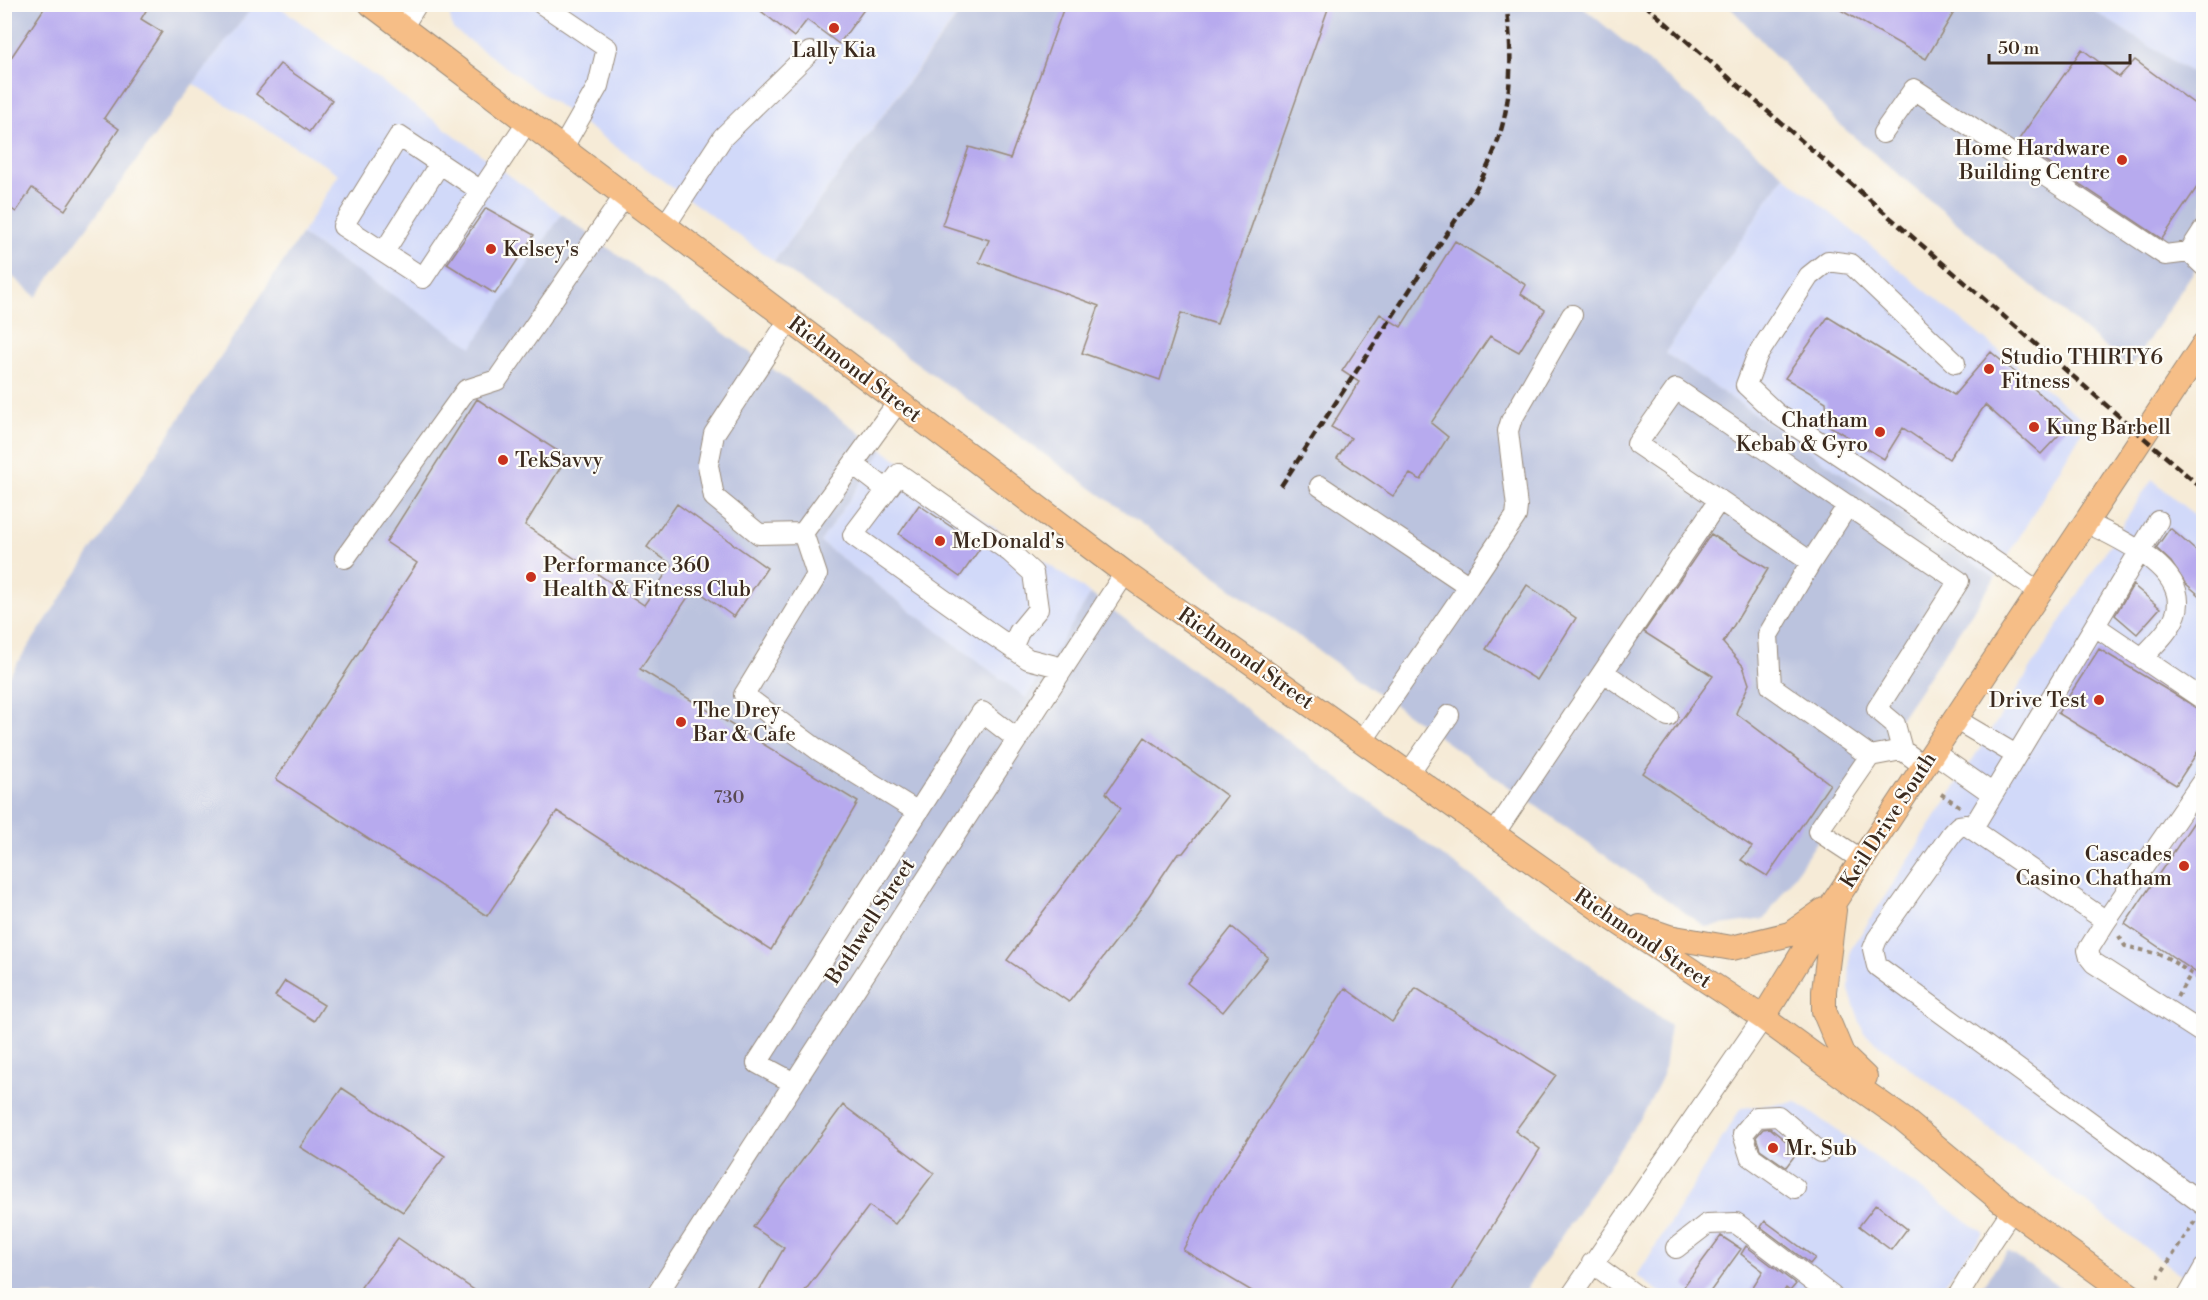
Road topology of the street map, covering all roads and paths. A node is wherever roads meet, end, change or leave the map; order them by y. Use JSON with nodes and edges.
{"nodes":[{"id":1,"x":372,"y":4,"type":"edge"},
{"id":2,"x":417,"y":4,"type":"edge"},
{"id":3,"x":542,"y":4,"type":"edge"},
{"id":4,"x":402,"y":28,"type":"junction"},
{"id":5,"x":810,"y":52,"type":"dead end"},
{"id":6,"x":527,"y":122,"type":"junction"},
{"id":7,"x":1883,"y":133,"type":"dead end"},
{"id":8,"x":562,"y":149,"type":"junction"},
{"id":9,"x":440,"y":163,"type":"junction"},
{"id":10,"x":481,"y":190,"type":"junction"},
{"id":11,"x":625,"y":195,"type":"junction"},
{"id":12,"x":665,"y":226,"type":"junction"},
{"id":13,"x":2204,"y":229,"type":"edge"},
{"id":14,"x":384,"y":252,"type":"junction"},
{"id":15,"x":2189,"y":252,"type":"junction"},
{"id":16,"x":2204,"y":266,"type":"edge"},
{"id":17,"x":1572,"y":315,"type":"dead end"},
{"id":18,"x":789,"y":320,"type":"junction"},
{"id":19,"x":2204,"y":344,"type":"edge"},
{"id":20,"x":1955,"y":363,"type":"dead end"},
{"id":21,"x":898,"y":402,"type":"junction"},
{"id":22,"x":853,"y":464,"type":"junction"},
{"id":23,"x":1320,"y":486,"type":"dead end"},
{"id":24,"x":887,"y":490,"type":"junction"},
{"id":25,"x":1719,"y":500,"type":"junction"},
{"id":26,"x":1848,"y":505,"type":"junction"},
{"id":27,"x":2158,"y":521,"type":"dead end"},
{"id":28,"x":2085,"y":522,"type":"junction"},
{"id":29,"x":803,"y":533,"type":"junction"},
{"id":30,"x":2140,"y":551,"type":"junction"},
{"id":31,"x":345,"y":558,"type":"dead end"},
{"id":32,"x":1811,"y":562,"type":"junction"},
{"id":33,"x":1125,"y":573,"type":"junction"},
{"id":34,"x":1469,"y":586,"type":"junction"},
{"id":35,"x":2039,"y":592,"type":"junction"},
{"id":36,"x":2095,"y":626,"type":"junction"},
{"id":37,"x":1012,"y":648,"type":"junction"},
{"id":38,"x":2142,"y":658,"type":"junction"},
{"id":39,"x":1063,"y":668,"type":"junction"},
{"id":40,"x":1603,"y":672,"type":"junction"},
{"id":41,"x":2204,"y":699,"type":"edge"},
{"id":42,"x":1449,"y":716,"type":"dead end"},
{"id":43,"x":1668,"y":716,"type":"dead end"},
{"id":44,"x":1955,"y":719,"type":"junction"},
{"id":45,"x":1017,"y":739,"type":"junction"},
{"id":46,"x":1363,"y":740,"type":"junction"},
{"id":47,"x":1902,"y":750,"type":"junction"},
{"id":48,"x":1870,"y":756,"type":"junction"},
{"id":49,"x":2016,"y":756,"type":"junction"},
{"id":50,"x":1929,"y":759,"type":"junction"},
{"id":51,"x":1409,"y":773,"type":"junction"},
{"id":52,"x":2204,"y":779,"type":"edge"},
{"id":53,"x":1993,"y":794,"type":"junction"},
{"id":54,"x":918,"y":812,"type":"junction"},
{"id":55,"x":1972,"y":829,"type":"junction"},
{"id":56,"x":1494,"y":834,"type":"junction"},
{"id":57,"x":1862,"y":861,"type":"junction"},
{"id":58,"x":1834,"y":902,"type":"junction"},
{"id":59,"x":1612,"y":918,"type":"junction"},
{"id":60,"x":2111,"y":927,"type":"junction"},
{"id":61,"x":2204,"y":982,"type":"edge"},
{"id":62,"x":1763,"y":1018,"type":"junction"},
{"id":63,"x":2204,"y":1034,"type":"edge"},
{"id":64,"x":794,"y":1083,"type":"junction"},
{"id":65,"x":1903,"y":1119,"type":"junction"},
{"id":66,"x":1820,"y":1152,"type":"dead end"},
{"id":67,"x":1795,"y":1188,"type":"dead end"},
{"id":68,"x":2012,"y":1210,"type":"junction"},
{"id":69,"x":2200,"y":1211,"type":"edge"},
{"id":70,"x":1676,"y":1248,"type":"dead end"},
{"id":71,"x":1593,"y":1263,"type":"junction"},
{"id":72,"x":2204,"y":1268,"type":"edge"},
{"id":73,"x":2158,"y":1278,"type":"dead end"},
{"id":74,"x":656,"y":1296,"type":"edge"},
{"id":75,"x":1571,"y":1296,"type":"edge"},
{"id":76,"x":1637,"y":1296,"type":"edge"},
{"id":77,"x":1832,"y":1296,"type":"edge"},
{"id":78,"x":1959,"y":1296,"type":"edge"},
{"id":79,"x":2131,"y":1296,"type":"edge"},
{"id":80,"x":2188,"y":1296,"type":"edge"}],
"edges":[{"from":1,"to":4,"type":"main road","name":"Richmond Street"},
{"from":2,"to":4,"type":"street"},
{"from":3,"to":8,"type":"street"},
{"from":4,"to":6,"type":"main road","name":"Richmond Street"},
{"from":5,"to":12,"type":"street"},
{"from":6,"to":8,"type":"main road","name":"Richmond Street"},
{"from":6,"to":10,"type":"street"},
{"from":7,"to":15,"type":"street"},
{"from":8,"to":11,"type":"main road","name":"Richmond Street"},
{"from":9,"to":10,"type":"street"},
{"from":9,"to":14,"type":"street"},
{"from":9,"to":14,"type":"street"},
{"from":10,"to":14,"type":"street"},
{"from":11,"to":12,"type":"main road","name":"Richmond Street"},
{"from":11,"to":31,"type":"street"},
{"from":12,"to":18,"type":"main road","name":"Richmond Street"},
{"from":13,"to":15,"type":"street"},
{"from":15,"to":16,"type":"street"},
{"from":17,"to":34,"type":"street"},
{"from":18,"to":21,"type":"main road","name":"Richmond Street"},
{"from":18,"to":29,"type":"street"},
{"from":19,"to":28,"type":"main road","name":"Keil Drive South"},
{"from":20,"to":35,"type":"street"},
{"from":21,"to":22,"type":"street"},
{"from":21,"to":33,"type":"main road","name":"Richmond Street"},
{"from":22,"to":24,"type":"street"},
{"from":22,"to":29,"type":"street"},
{"from":23,"to":34,"type":"street"},
{"from":24,"to":37,"type":"street"},
{"from":24,"to":37,"type":"street"},
{"from":25,"to":26,"type":"street"},
{"from":25,"to":32,"type":"street"},
{"from":25,"to":40,"type":"street"},
{"from":26,"to":32,"type":"street"},
{"from":26,"to":47,"type":"street"},
{"from":27,"to":30,"type":"street"},
{"from":28,"to":30,"type":"street"},
{"from":28,"to":35,"type":"main road","name":"Keil Drive South"},
{"from":29,"to":54,"type":"street"},
{"from":30,"to":36,"type":"street"},
{"from":30,"to":38,"type":"street"},
{"from":32,"to":48,"type":"street"},
{"from":33,"to":39,"type":"street","name":"Bothwell Street"},
{"from":33,"to":46,"type":"main road","name":"Richmond Street"},
{"from":34,"to":46,"type":"street"},
{"from":35,"to":44,"type":"main road","name":"Keil Drive South"},
{"from":36,"to":38,"type":"street"},
{"from":36,"to":49,"type":"street"},
{"from":37,"to":39,"type":"street"},
{"from":38,"to":41,"type":"street"},
{"from":39,"to":45,"type":"street","name":"Bothwell Street"},
{"from":40,"to":43,"type":"street"},
{"from":40,"to":56,"type":"street"},
{"from":42,"to":51,"type":"street"},
{"from":44,"to":49,"type":"street"},
{"from":44,"to":50,"type":"main road","name":"Keil Drive South"},
{"from":45,"to":54,"type":"street"},
{"from":45,"to":64,"type":"street","name":"Bothwell Street"},
{"from":46,"to":51,"type":"main road","name":"Richmond Street"},
{"from":47,"to":48,"type":"street"},
{"from":47,"to":50,"type":"street"},
{"from":48,"to":57,"type":"street"},
{"from":49,"to":53,"type":"street"},
{"from":50,"to":53,"type":"street"},
{"from":50,"to":57,"type":"main road","name":"Keil Drive South"},
{"from":51,"to":56,"type":"main road","name":"Richmond Street"},
{"from":52,"to":60,"type":"street"},
{"from":53,"to":55,"type":"street"},
{"from":54,"to":64,"type":"street"},
{"from":55,"to":60,"type":"street"},
{"from":55,"to":69,"type":"street"},
{"from":56,"to":59,"type":"main road","name":"Richmond Street"},
{"from":57,"to":58,"type":"main road","name":"Keil Drive South"},
{"from":58,"to":59,"type":"main road"},
{"from":58,"to":62,"type":"main road","name":"Keil Drive South"},
{"from":58,"to":65,"type":"main road"},
{"from":59,"to":62,"type":"main road","name":"Richmond Street"},
{"from":60,"to":61,"type":"path"},
{"from":60,"to":63,"type":"street"},
{"from":62,"to":65,"type":"main road","name":"Richmond Street"},
{"from":62,"to":71,"type":"street","name":"Keil Drive South"},
{"from":64,"to":74,"type":"street","name":"Bothwell Street"},
{"from":65,"to":68,"type":"main road","name":"Richmond Street"},
{"from":66,"to":67,"type":"street"},
{"from":68,"to":78,"type":"street"},
{"from":68,"to":79,"type":"main road","name":"Richmond Street"},
{"from":69,"to":73,"type":"path"},
{"from":70,"to":77,"type":"street"},
{"from":71,"to":75,"type":"street","name":"Keil Drive South"},
{"from":71,"to":76,"type":"street"},
{"from":72,"to":80,"type":"street"}]}
